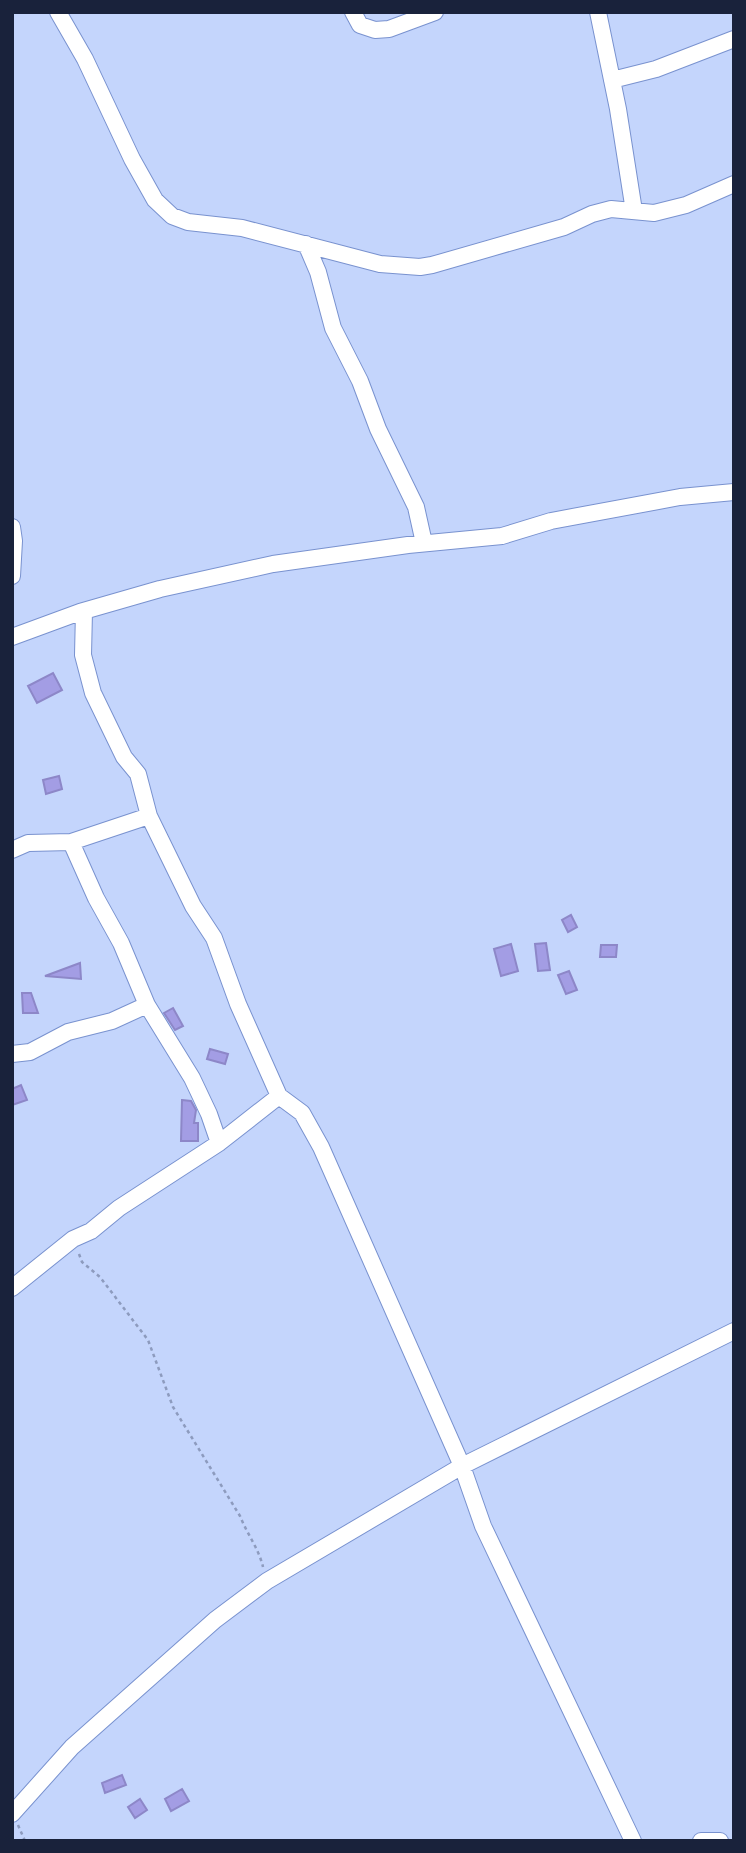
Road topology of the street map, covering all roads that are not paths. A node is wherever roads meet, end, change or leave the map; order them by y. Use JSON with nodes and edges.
{"nodes":[{"id":1,"x":58,"y":12,"type":"edge"},
{"id":2,"x":353,"y":12,"type":"edge"},
{"id":3,"x":435,"y":12,"type":"edge"},
{"id":4,"x":598,"y":12,"type":"edge"},
{"id":5,"x":734,"y":39,"type":"edge"},
{"id":6,"x":612,"y":80,"type":"junction"},
{"id":7,"x":734,"y":184,"type":"edge"},
{"id":8,"x":634,"y":211,"type":"junction"},
{"id":9,"x":306,"y":244,"type":"junction"},
{"id":10,"x":339,"y":253,"type":"junction"},
{"id":11,"x":318,"y":272,"type":"junction"},
{"id":12,"x":734,"y":492,"type":"edge"},
{"id":13,"x":12,"y":527,"type":"edge"},
{"id":14,"x":424,"y":543,"type":"junction"},
{"id":15,"x":12,"y":576,"type":"edge"},
{"id":16,"x":84,"y":611,"type":"junction"},
{"id":17,"x":12,"y":637,"type":"edge"},
{"id":18,"x":149,"y":816,"type":"junction"},
{"id":19,"x":71,"y":842,"type":"junction"},
{"id":20,"x":12,"y":850,"type":"edge"},
{"id":21,"x":147,"y":1005,"type":"junction"},
{"id":22,"x":12,"y":1055,"type":"edge"},
{"id":23,"x":279,"y":1096,"type":"junction"},
{"id":24,"x":219,"y":1143,"type":"junction"},
{"id":25,"x":12,"y":1288,"type":"edge"},
{"id":26,"x":734,"y":1331,"type":"edge"},
{"id":27,"x":462,"y":1466,"type":"junction"},
{"id":28,"x":12,"y":1814,"type":"edge"},
{"id":29,"x":633,"y":1841,"type":"edge"},
{"id":30,"x":701,"y":1841,"type":"edge"},
{"id":31,"x":720,"y":1841,"type":"edge"}],
"edges":[{"from":1,"to":9,"type":"street"},
{"from":2,"to":3,"type":"street"},
{"from":4,"to":6,"type":"street"},
{"from":5,"to":6,"type":"street"},
{"from":6,"to":8,"type":"street"},
{"from":7,"to":8,"type":"street"},
{"from":8,"to":10,"type":"street"},
{"from":9,"to":10,"type":"street"},
{"from":9,"to":11,"type":"street"},
{"from":10,"to":11,"type":"street"},
{"from":11,"to":14,"type":"street"},
{"from":12,"to":14,"type":"street"},
{"from":13,"to":15,"type":"street"},
{"from":14,"to":16,"type":"street"},
{"from":16,"to":17,"type":"street"},
{"from":16,"to":18,"type":"street"},
{"from":18,"to":19,"type":"street"},
{"from":18,"to":23,"type":"street"},
{"from":19,"to":20,"type":"street"},
{"from":19,"to":21,"type":"street"},
{"from":21,"to":22,"type":"street"},
{"from":21,"to":24,"type":"street"},
{"from":23,"to":24,"type":"street"},
{"from":23,"to":27,"type":"street"},
{"from":24,"to":25,"type":"street"},
{"from":26,"to":27,"type":"street"},
{"from":27,"to":28,"type":"street"},
{"from":27,"to":29,"type":"street"},
{"from":30,"to":31,"type":"street"}]}
